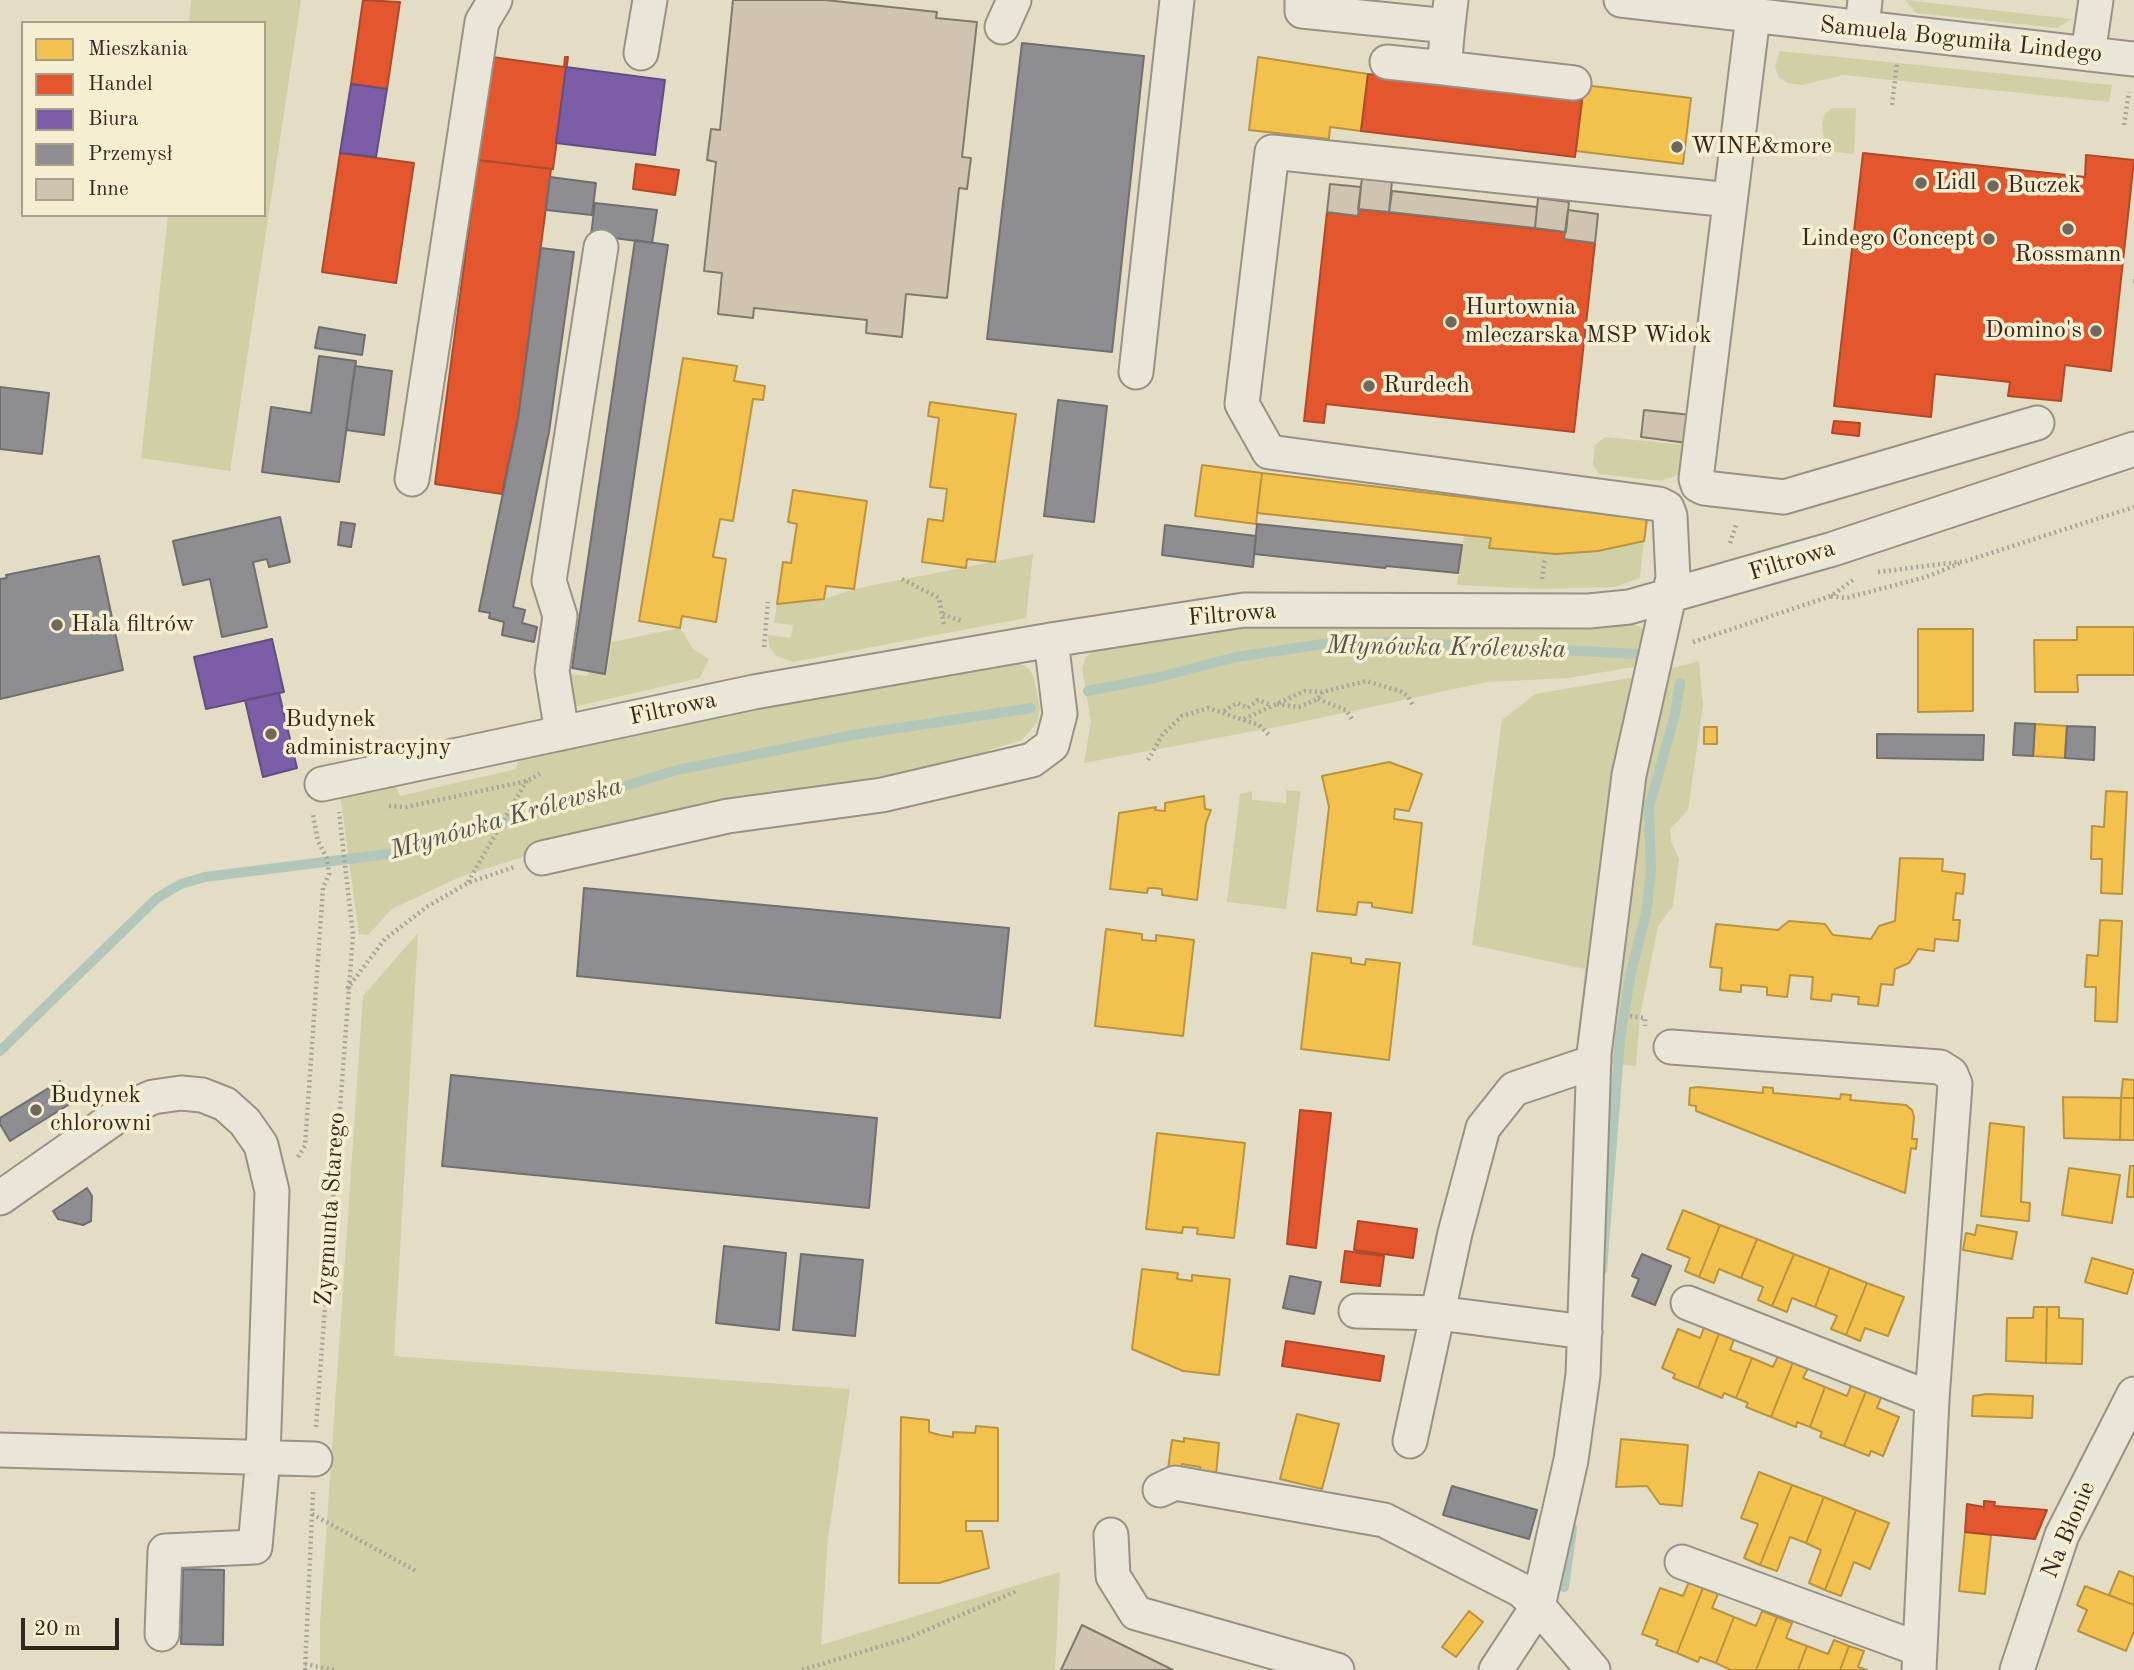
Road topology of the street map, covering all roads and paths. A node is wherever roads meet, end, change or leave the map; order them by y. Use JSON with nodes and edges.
{"nodes":[{"id":1,"x":495,"y":0,"type":"edge"},
{"id":2,"x":650,"y":0,"type":"edge"},
{"id":3,"x":1177,"y":0,"type":"edge"},
{"id":4,"x":1302,"y":0,"type":"edge"},
{"id":5,"x":1621,"y":0,"type":"edge"},
{"id":6,"x":2096,"y":0,"type":"edge"},
{"id":7,"x":1449,"y":13,"type":"edge"},
{"id":8,"x":1863,"y":14,"type":"edge"},
{"id":9,"x":1753,"y":16,"type":"junction"},
{"id":10,"x":641,"y":53,"type":"dead end"},
{"id":11,"x":2088,"y":54,"type":"junction"},
{"id":12,"x":1387,"y":62,"type":"dead end"},
{"id":13,"x":1444,"y":68,"type":"junction"},
{"id":14,"x":2133,"y":70,"type":"edge"},
{"id":15,"x":1895,"y":78,"type":"dead end"},
{"id":16,"x":1574,"y":83,"type":"dead end"},
{"id":17,"x":1892,"y":105,"type":"dead end"},
{"id":18,"x":2124,"y":125,"type":"dead end"},
{"id":19,"x":1730,"y":200,"type":"junction"},
{"id":20,"x":601,"y":247,"type":"dead end"},
{"id":21,"x":1136,"y":372,"type":"dead end"},
{"id":22,"x":2038,"y":423,"type":"dead end"},
{"id":23,"x":2134,"y":449,"type":"edge"},
{"id":24,"x":412,"y":479,"type":"dead end"},
{"id":25,"x":1739,"y":493,"type":"junction"},
{"id":26,"x":2134,"y":508,"type":"edge"},
{"id":27,"x":1725,"y":555,"type":"dead end"},
{"id":28,"x":1966,"y":561,"type":"junction"},
{"id":29,"x":1872,"y":573,"type":"dead end"},
{"id":30,"x":1863,"y":576,"type":"dead end"},
{"id":31,"x":902,"y":579,"type":"dead end"},
{"id":32,"x":1830,"y":596,"type":"junction"},
{"id":33,"x":1669,"y":597,"type":"junction"},
{"id":34,"x":768,"y":602,"type":"dead end"},
{"id":35,"x":944,"y":622,"type":"dead end"},
{"id":36,"x":1735,"y":628,"type":"dead end"},
{"id":37,"x":1051,"y":640,"type":"junction"},
{"id":38,"x":764,"y":647,"type":"dead end"},
{"id":39,"x":1322,"y":692,"type":"junction"},
{"id":40,"x":1318,"y":699,"type":"junction"},
{"id":41,"x":1274,"y":704,"type":"junction"},
{"id":42,"x":1413,"y":706,"type":"dead end"},
{"id":43,"x":1224,"y":711,"type":"junction"},
{"id":44,"x":1244,"y":719,"type":"junction"},
{"id":45,"x":1352,"y":719,"type":"dead end"},
{"id":46,"x":549,"y":736,"type":"junction"},
{"id":47,"x":1269,"y":736,"type":"dead end"},
{"id":48,"x":1148,"y":760,"type":"dead end"},
{"id":49,"x":527,"y":781,"type":"junction"},
{"id":50,"x":323,"y":792,"type":"junction"},
{"id":51,"x":379,"y":805,"type":"dead end"},
{"id":52,"x":542,"y":858,"type":"joint"},
{"id":53,"x":468,"y":883,"type":"junction"},
{"id":54,"x":347,"y":990,"type":"junction"},
{"id":55,"x":1671,"y":1046,"type":"dead end"},
{"id":56,"x":1594,"y":1062,"type":"junction"},
{"id":57,"x":272,"y":1195,"type":"junction"},
{"id":58,"x":0,"y":1198,"type":"edge"},
{"id":59,"x":1688,"y":1303,"type":"dead end"},
{"id":60,"x":1356,"y":1311,"type":"dead end"},
{"id":61,"x":1438,"y":1313,"type":"junction"},
{"id":62,"x":1585,"y":1332,"type":"junction"},
{"id":63,"x":2134,"y":1394,"type":"edge"},
{"id":64,"x":1932,"y":1399,"type":"junction"},
{"id":65,"x":1410,"y":1441,"type":"dead end"},
{"id":66,"x":0,"y":1450,"type":"edge"},
{"id":67,"x":263,"y":1457,"type":"junction"},
{"id":68,"x":315,"y":1459,"type":"junction"},
{"id":69,"x":1160,"y":1490,"type":"dead end"},
{"id":70,"x":312,"y":1514,"type":"junction"},
{"id":71,"x":1111,"y":1535,"type":"dead end"},
{"id":72,"x":1682,"y":1562,"type":"dead end"},
{"id":73,"x":415,"y":1571,"type":"dead end"},
{"id":74,"x":1017,"y":1591,"type":"dead end"},
{"id":75,"x":1538,"y":1606,"type":"junction"},
{"id":76,"x":162,"y":1634,"type":"dead end"},
{"id":77,"x":1919,"y":1660,"type":"edge"},
{"id":78,"x":305,"y":1667,"type":"edge"},
{"id":79,"x":334,"y":1670,"type":"edge"},
{"id":80,"x":803,"y":1670,"type":"edge"},
{"id":81,"x":1337,"y":1670,"type":"edge"},
{"id":82,"x":1496,"y":1670,"type":"edge"},
{"id":83,"x":1592,"y":1670,"type":"edge"},
{"id":84,"x":2017,"y":1670,"type":"edge"}],
"edges":[{"from":1,"to":24,"type":"street"},
{"from":2,"to":10,"type":"street"},
{"from":3,"to":21,"type":"street"},
{"from":4,"to":7,"type":"street"},
{"from":5,"to":9,"type":"street","name":"Samuela Bogumiła Lindego"},
{"from":6,"to":11,"type":"street"},
{"from":7,"to":13,"type":"street"},
{"from":8,"to":9,"type":"street","name":"Samuela Bogumiła Lindego"},
{"from":8,"to":11,"type":"street","name":"Samuela Bogumiła Lindego"},
{"from":9,"to":19,"type":"street"},
{"from":11,"to":14,"type":"street","name":"Samuela Bogumiła Lindego"},
{"from":12,"to":13,"type":"street"},
{"from":13,"to":16,"type":"street"},
{"from":14,"to":18,"type":"path"},
{"from":15,"to":17,"type":"path"},
{"from":19,"to":25,"type":"street"},
{"from":19,"to":33,"type":"street"},
{"from":20,"to":46,"type":"street"},
{"from":22,"to":25,"type":"street"},
{"from":23,"to":33,"type":"street","name":"Filtrowa"},
{"from":25,"to":27,"type":"path"},
{"from":26,"to":28,"type":"path"},
{"from":28,"to":29,"type":"path"},
{"from":28,"to":32,"type":"path"},
{"from":30,"to":32,"type":"path"},
{"from":31,"to":35,"type":"path"},
{"from":32,"to":36,"type":"path"},
{"from":33,"to":37,"type":"street","name":"Filtrowa"},
{"from":33,"to":56,"type":"street"},
{"from":34,"to":38,"type":"path"},
{"from":37,"to":46,"type":"street","name":"Filtrowa"},
{"from":37,"to":52,"type":"street"},
{"from":39,"to":40,"type":"path"},
{"from":39,"to":41,"type":"path"},
{"from":39,"to":42,"type":"path"},
{"from":40,"to":41,"type":"path"},
{"from":40,"to":45,"type":"path"},
{"from":41,"to":43,"type":"path"},
{"from":41,"to":44,"type":"path"},
{"from":43,"to":44,"type":"path"},
{"from":43,"to":48,"type":"path"},
{"from":44,"to":47,"type":"path"},
{"from":46,"to":49,"type":"path"},
{"from":46,"to":50,"type":"street","name":"Filtrowa"},
{"from":49,"to":51,"type":"path"},
{"from":49,"to":53,"type":"path"},
{"from":50,"to":54,"type":"path","name":"Zygmunta Starego"},
{"from":50,"to":57,"type":"path"},
{"from":52,"to":53,"type":"path"},
{"from":53,"to":54,"type":"path"},
{"from":54,"to":68,"type":"path","name":"Zygmunta Starego"},
{"from":55,"to":64,"type":"street"},
{"from":56,"to":61,"type":"street"},
{"from":56,"to":62,"type":"street"},
{"from":57,"to":58,"type":"street"},
{"from":57,"to":67,"type":"street"},
{"from":59,"to":64,"type":"street"},
{"from":60,"to":61,"type":"street"},
{"from":61,"to":62,"type":"street"},
{"from":61,"to":65,"type":"street"},
{"from":62,"to":75,"type":"street"},
{"from":63,"to":84,"type":"street","name":"Na Błonie"},
{"from":64,"to":77,"type":"street"},
{"from":66,"to":67,"type":"street"},
{"from":67,"to":68,"type":"street"},
{"from":67,"to":76,"type":"street"},
{"from":68,"to":70,"type":"path","name":"Zygmunta Starego"},
{"from":69,"to":75,"type":"street"},
{"from":70,"to":73,"type":"path"},
{"from":70,"to":78,"type":"path","name":"Zygmunta Starego"},
{"from":71,"to":81,"type":"street"},
{"from":72,"to":77,"type":"street"},
{"from":74,"to":80,"type":"path"},
{"from":75,"to":82,"type":"street"},
{"from":75,"to":83,"type":"street"},
{"from":78,"to":79,"type":"path"}]}
